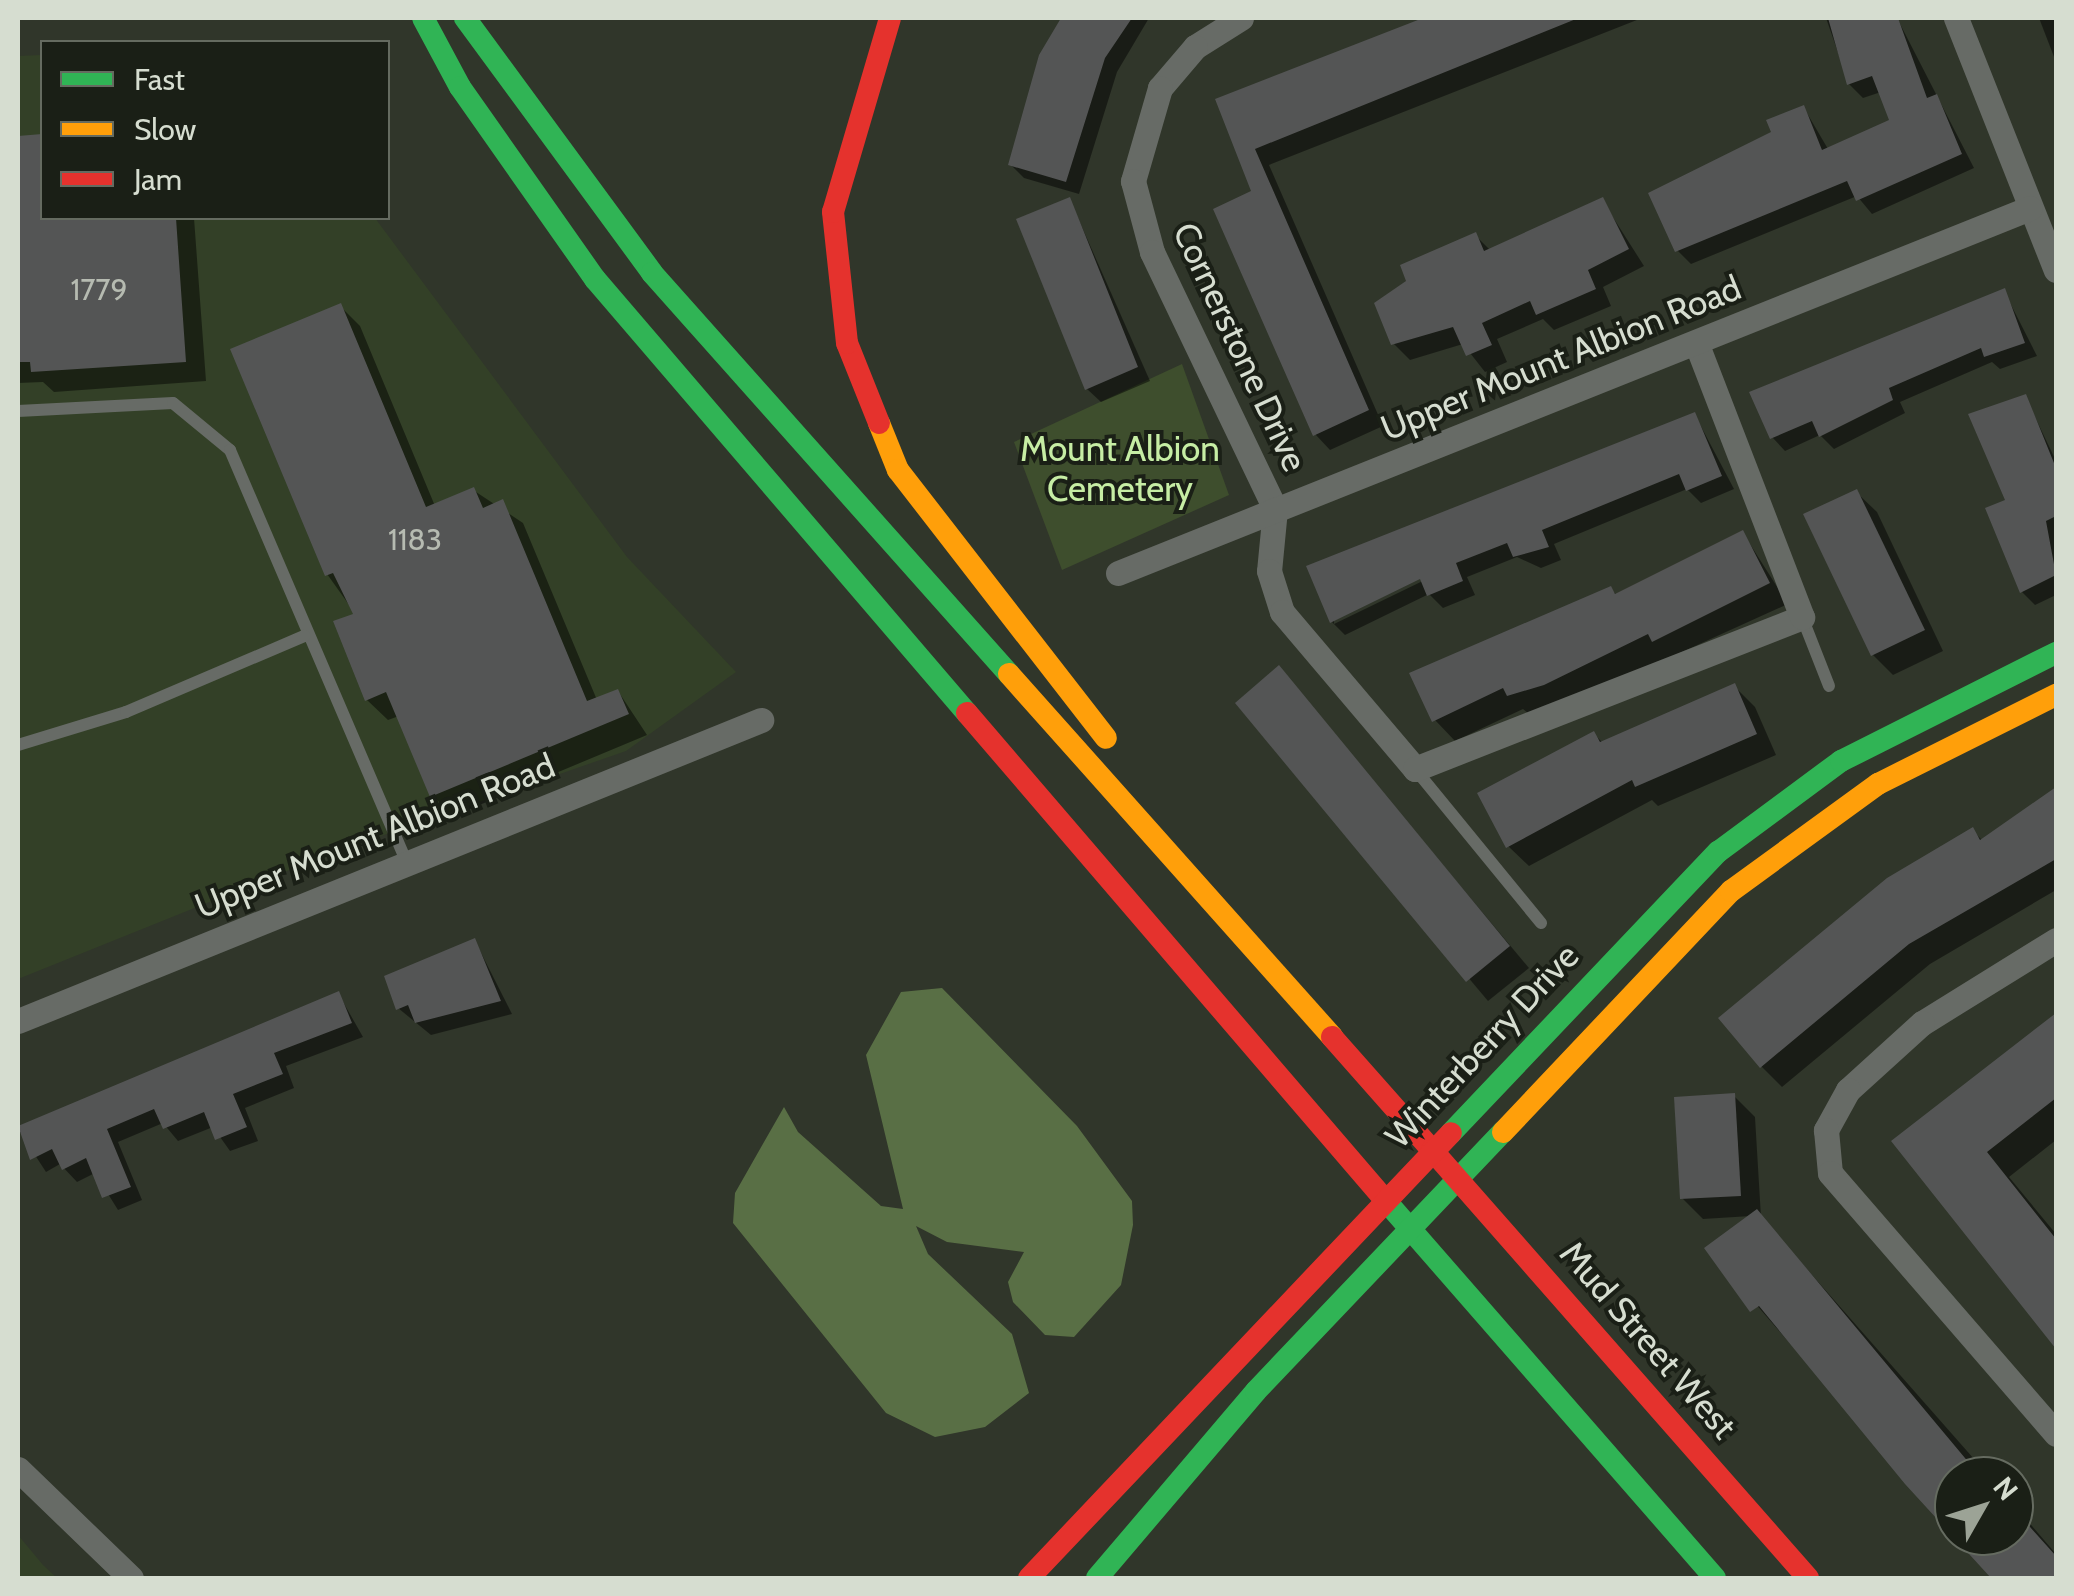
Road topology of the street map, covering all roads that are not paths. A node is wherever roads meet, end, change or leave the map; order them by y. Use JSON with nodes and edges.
{"nodes":[{"id":1,"x":423,"y":18,"type":"edge"},
{"id":2,"x":464,"y":18,"type":"edge"},
{"id":3,"x":890,"y":18,"type":"edge"},
{"id":4,"x":1242,"y":18,"type":"edge"},
{"id":5,"x":1956,"y":18,"type":"edge"},
{"id":6,"x":2030,"y":208,"type":"junction"},
{"id":7,"x":2056,"y":270,"type":"edge"},
{"id":8,"x":1696,"y":342,"type":"junction"},
{"id":9,"x":18,"y":411,"type":"edge"},
{"id":10,"x":1275,"y":509,"type":"junction"},
{"id":11,"x":1118,"y":573,"type":"dead end"},
{"id":12,"x":1802,"y":618,"type":"junction"},
{"id":13,"x":304,"y":636,"type":"junction"},
{"id":14,"x":2056,"y":653,"type":"edge"},
{"id":15,"x":1830,"y":686,"type":"dead end"},
{"id":16,"x":2056,"y":694,"type":"edge"},
{"id":17,"x":761,"y":720,"type":"dead end"},
{"id":18,"x":18,"y":745,"type":"edge"},
{"id":19,"x":1415,"y":769,"type":"junction"},
{"id":20,"x":406,"y":861,"type":"junction"},
{"id":21,"x":1541,"y":923,"type":"dead end"},
{"id":22,"x":2056,"y":940,"type":"edge"},
{"id":23,"x":1281,"y":980,"type":"junction"},
{"id":24,"x":18,"y":1021,"type":"edge"},
{"id":25,"x":1432,"y":1150,"type":"junction"},
{"id":26,"x":1459,"y":1178,"type":"junction"},
{"id":27,"x":1386,"y":1200,"type":"junction"},
{"id":28,"x":1412,"y":1228,"type":"junction"},
{"id":29,"x":2056,"y":1434,"type":"edge"},
{"id":30,"x":18,"y":1469,"type":"edge"},
{"id":31,"x":131,"y":1578,"type":"edge"},
{"id":32,"x":1029,"y":1578,"type":"edge"},
{"id":33,"x":1097,"y":1578,"type":"edge"},
{"id":34,"x":1715,"y":1578,"type":"edge"},
{"id":35,"x":1808,"y":1578,"type":"edge"}],
"edges":[{"from":1,"to":27,"type":"main road"},
{"from":2,"to":23,"type":"main road"},
{"from":3,"to":23,"type":"main road"},
{"from":4,"to":10,"type":"street","name":"Cornerstone Drive"},
{"from":5,"to":6,"type":"street"},
{"from":6,"to":7,"type":"street"},
{"from":6,"to":8,"type":"street","name":"Upper Mount Albion Road"},
{"from":8,"to":10,"type":"street","name":"Upper Mount Albion Road"},
{"from":8,"to":12,"type":"street"},
{"from":9,"to":13,"type":"lane"},
{"from":10,"to":11,"type":"street","name":"Upper Mount Albion Road"},
{"from":10,"to":19,"type":"street"},
{"from":12,"to":15,"type":"lane"},
{"from":12,"to":19,"type":"street"},
{"from":13,"to":18,"type":"lane"},
{"from":13,"to":20,"type":"lane"},
{"from":14,"to":25,"type":"main road","name":"Winterberry Drive"},
{"from":16,"to":26,"type":"main road","name":"Winterberry Drive"},
{"from":17,"to":20,"type":"street","name":"Upper Mount Albion Road"},
{"from":19,"to":21,"type":"lane"},
{"from":20,"to":24,"type":"street","name":"Upper Mount Albion Road"},
{"from":22,"to":29,"type":"street"},
{"from":23,"to":25,"type":"main road","name":"Mud Street West"},
{"from":25,"to":26,"type":"main road","name":"Mud Street West"},
{"from":25,"to":27,"type":"main road","name":"Winterberry Drive"},
{"from":26,"to":28,"type":"main road","name":"Winterberry Drive"},
{"from":26,"to":35,"type":"main road","name":"Mud Street West"},
{"from":27,"to":28,"type":"main road"},
{"from":27,"to":32,"type":"main road","name":"Winterberry Drive"},
{"from":28,"to":33,"type":"main road","name":"Winterberry Drive"},
{"from":28,"to":34,"type":"main road"},
{"from":30,"to":31,"type":"street"}]}
